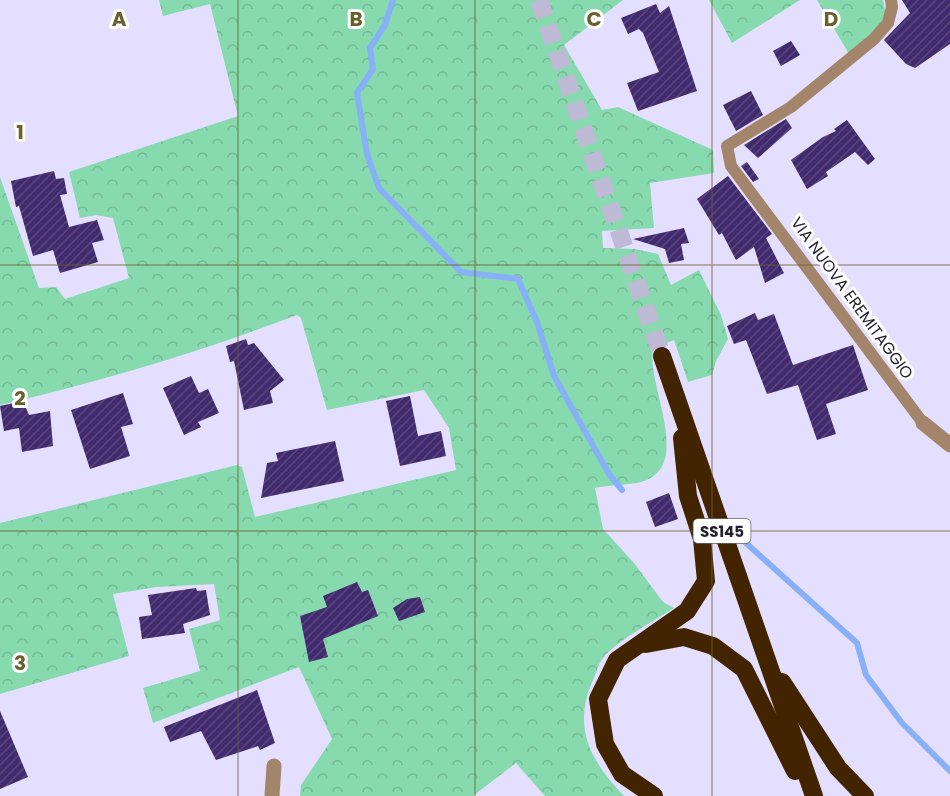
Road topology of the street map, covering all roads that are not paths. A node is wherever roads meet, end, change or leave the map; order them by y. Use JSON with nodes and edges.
{"nodes":[{"id":1,"x":891,"y":0,"type":"edge"},
{"id":2,"x":662,"y":356,"type":"tunnel mouth"},
{"id":3,"x":679,"y":406,"type":"junction"},
{"id":4,"x":923,"y":423,"type":"joint"},
{"id":5,"x":950,"y":444,"type":"edge"},
{"id":6,"x":642,"y":645,"type":"junction"},
{"id":7,"x":765,"y":656,"type":"junction"},
{"id":8,"x":274,"y":766,"type":"dead end"},
{"id":9,"x":272,"y":796,"type":"edge"},
{"id":10,"x":654,"y":796,"type":"edge"},
{"id":11,"x":809,"y":796,"type":"edge"},
{"id":12,"x":814,"y":796,"type":"edge"},
{"id":13,"x":865,"y":796,"type":"edge"}],
"edges":[{"from":1,"to":4,"type":"lane","name":"VIA NUOVA EREMITAGGIO"},
{"from":2,"to":3,"type":"highway","number":"SS145"},
{"from":3,"to":6,"type":"highway"},
{"from":3,"to":7,"type":"highway","number":"SS145"},
{"from":4,"to":5,"type":"street","name":"VIA NUOVA EREMITAGGIO"},
{"from":6,"to":10,"type":"highway"},
{"from":6,"to":11,"type":"highway"},
{"from":7,"to":12,"type":"highway","number":"SS145"},
{"from":7,"to":13,"type":"highway"},
{"from":8,"to":9,"type":"street"}]}
